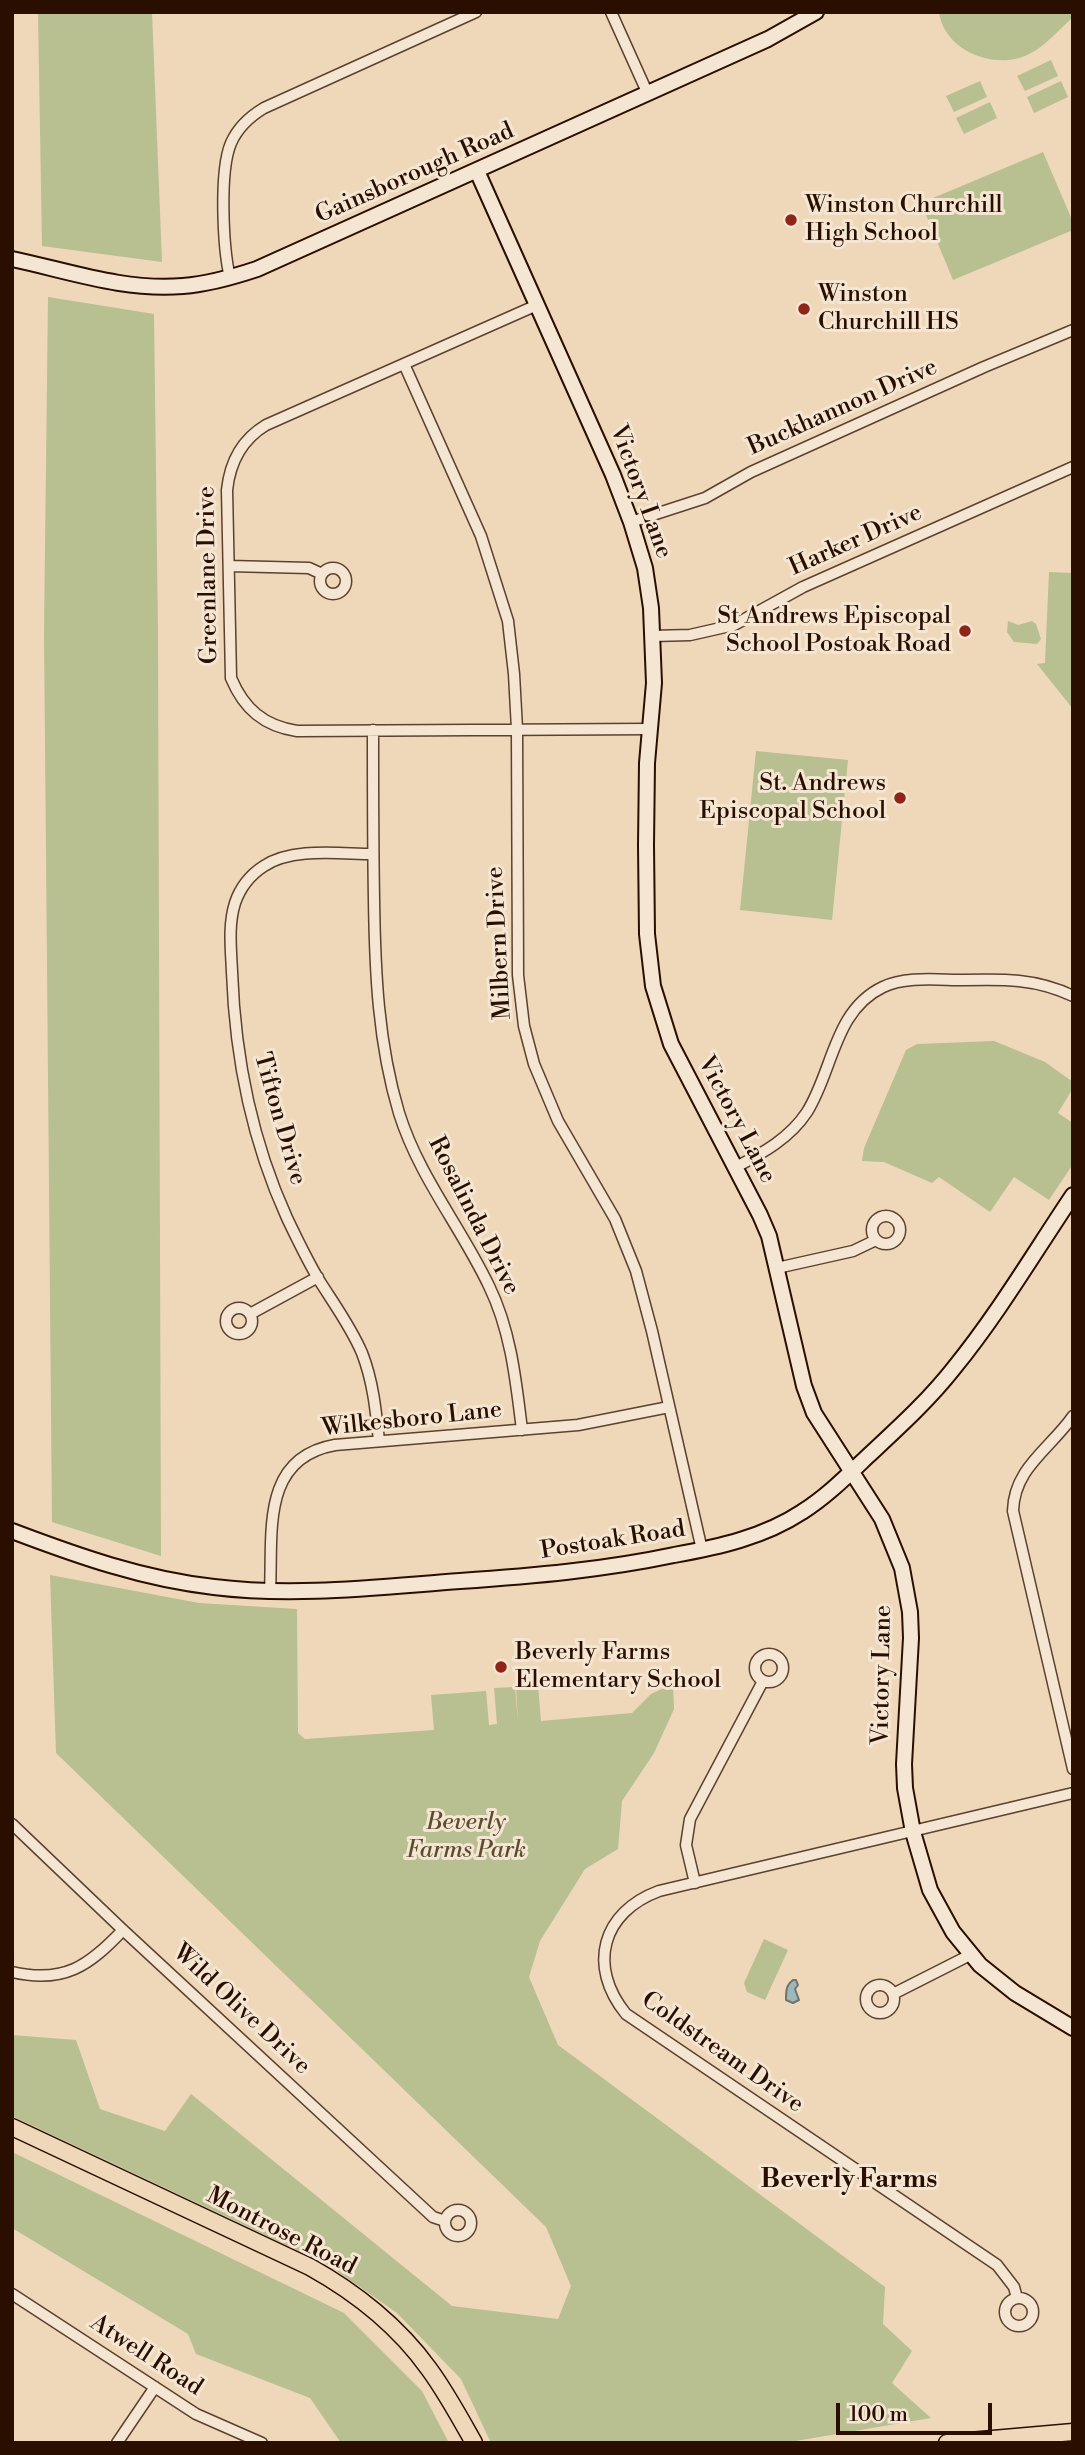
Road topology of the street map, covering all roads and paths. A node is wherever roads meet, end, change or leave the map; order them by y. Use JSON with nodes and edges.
{"nodes":[{"id":1,"x":476,"y":12,"type":"edge"},
{"id":2,"x":611,"y":12,"type":"edge"},
{"id":3,"x":816,"y":12,"type":"edge"},
{"id":4,"x":648,"y":92,"type":"junction"},
{"id":5,"x":477,"y":171,"type":"junction"},
{"id":6,"x":12,"y":259,"type":"edge"},
{"id":7,"x":230,"y":278,"type":"junction"},
{"id":8,"x":537,"y":305,"type":"junction"},
{"id":9,"x":1073,"y":330,"type":"edge"},
{"id":10,"x":404,"y":364,"type":"junction"},
{"id":11,"x":1073,"y":467,"type":"edge"},
{"id":12,"x":631,"y":522,"type":"junction"},
{"id":13,"x":229,"y":566,"type":"junction"},
{"id":14,"x":322,"y":574,"type":"dead end"},
{"id":15,"x":653,"y":636,"type":"junction"},
{"id":16,"x":517,"y":729,"type":"junction"},
{"id":17,"x":649,"y":729,"type":"junction"},
{"id":18,"x":373,"y":730,"type":"junction"},
{"id":19,"x":373,"y":854,"type":"junction"},
{"id":20,"x":1073,"y":996,"type":"edge"},
{"id":21,"x":736,"y":1167,"type":"junction"},
{"id":22,"x":1073,"y":1195,"type":"edge"},
{"id":23,"x":876,"y":1240,"type":"dead end"},
{"id":24,"x":777,"y":1268,"type":"junction"},
{"id":25,"x":318,"y":1277,"type":"junction"},
{"id":26,"x":250,"y":1314,"type":"dead end"},
{"id":27,"x":669,"y":1407,"type":"junction"},
{"id":28,"x":1073,"y":1416,"type":"edge"},
{"id":29,"x":522,"y":1430,"type":"junction"},
{"id":30,"x":379,"y":1441,"type":"junction"},
{"id":31,"x":851,"y":1473,"type":"junction"},
{"id":32,"x":12,"y":1531,"type":"edge"},
{"id":33,"x":702,"y":1550,"type":"junction"},
{"id":34,"x":270,"y":1591,"type":"junction"},
{"id":35,"x":763,"y":1681,"type":"dead end"},
{"id":36,"x":1073,"y":1769,"type":"edge"},
{"id":37,"x":1073,"y":1793,"type":"edge"},
{"id":38,"x":12,"y":1824,"type":"edge"},
{"id":39,"x":913,"y":1832,"type":"junction"},
{"id":40,"x":695,"y":1882,"type":"junction"},
{"id":41,"x":123,"y":1930,"type":"junction"},
{"id":42,"x":970,"y":1955,"type":"junction"},
{"id":43,"x":12,"y":1972,"type":"edge"},
{"id":44,"x":893,"y":1994,"type":"dead end"},
{"id":45,"x":1073,"y":2028,"type":"edge"},
{"id":46,"x":12,"y":2127,"type":"edge"},
{"id":47,"x":445,"y":2221,"type":"dead end"},
{"id":48,"x":12,"y":2294,"type":"edge"},
{"id":49,"x":1017,"y":2298,"type":"dead end"},
{"id":50,"x":155,"y":2387,"type":"junction"},
{"id":51,"x":1073,"y":2432,"type":"edge"},
{"id":52,"x":117,"y":2443,"type":"edge"},
{"id":53,"x":262,"y":2443,"type":"edge"},
{"id":54,"x":474,"y":2443,"type":"edge"},
{"id":55,"x":947,"y":2443,"type":"edge"}],
"edges":[{"from":1,"to":7,"type":"street"},
{"from":2,"to":4,"type":"street"},
{"from":3,"to":4,"type":"street","name":"Gainsborough Road"},
{"from":4,"to":5,"type":"street","name":"Gainsborough Road"},
{"from":5,"to":7,"type":"street","name":"Gainsborough Road"},
{"from":5,"to":8,"type":"street","name":"Victory Lane"},
{"from":6,"to":7,"type":"street","name":"Gainsborough Road"},
{"from":8,"to":10,"type":"street","name":"Greenlane Drive"},
{"from":8,"to":12,"type":"street","name":"Victory Lane"},
{"from":9,"to":12,"type":"street","name":"Buckhannon Drive"},
{"from":10,"to":13,"type":"street","name":"Greenlane Drive"},
{"from":10,"to":16,"type":"street","name":"Milbern Drive"},
{"from":11,"to":15,"type":"street","name":"Harker Drive"},
{"from":12,"to":15,"type":"street","name":"Victory Lane"},
{"from":13,"to":14,"type":"street"},
{"from":13,"to":18,"type":"street","name":"Greenlane Drive"},
{"from":15,"to":17,"type":"street","name":"Victory Lane"},
{"from":16,"to":17,"type":"street","name":"Greenlane Drive"},
{"from":16,"to":18,"type":"street","name":"Greenlane Drive"},
{"from":16,"to":27,"type":"street","name":"Milbern Drive"},
{"from":17,"to":21,"type":"street","name":"Victory Lane"},
{"from":18,"to":19,"type":"street","name":"Rosalinda Drive"},
{"from":19,"to":25,"type":"street","name":"Tifton Drive"},
{"from":19,"to":29,"type":"street","name":"Rosalinda Drive"},
{"from":20,"to":21,"type":"street"},
{"from":21,"to":24,"type":"street","name":"Victory Lane"},
{"from":22,"to":31,"type":"street","name":"Postoak Road"},
{"from":23,"to":24,"type":"street"},
{"from":24,"to":31,"type":"street","name":"Victory Lane"},
{"from":25,"to":26,"type":"street"},
{"from":25,"to":30,"type":"street","name":"Tifton Drive"},
{"from":27,"to":29,"type":"street","name":"Wilkesboro Lane"},
{"from":27,"to":33,"type":"street","name":"Milbern Drive"},
{"from":28,"to":36,"type":"street"},
{"from":29,"to":30,"type":"street","name":"Wilkesboro Lane"},
{"from":30,"to":34,"type":"street","name":"Wilkesboro Lane"},
{"from":31,"to":33,"type":"street","name":"Postoak Road"},
{"from":31,"to":39,"type":"street","name":"Victory Lane"},
{"from":32,"to":34,"type":"street","name":"Postoak Road"},
{"from":33,"to":34,"type":"street","name":"Postoak Road"},
{"from":35,"to":40,"type":"street"},
{"from":37,"to":39,"type":"street","name":"Coldstream Drive"},
{"from":38,"to":41,"type":"street","name":"Wild Olive Drive"},
{"from":39,"to":40,"type":"street","name":"Coldstream Drive"},
{"from":39,"to":42,"type":"street","name":"Victory Lane"},
{"from":40,"to":49,"type":"street","name":"Coldstream Drive"},
{"from":41,"to":43,"type":"street"},
{"from":41,"to":47,"type":"street","name":"Wild Olive Drive"},
{"from":42,"to":44,"type":"street"},
{"from":42,"to":45,"type":"street","name":"Victory Lane"},
{"from":46,"to":54,"type":"main road","name":"Montrose Road"},
{"from":48,"to":50,"type":"street","name":"Atwell Road"},
{"from":50,"to":52,"type":"street"},
{"from":50,"to":53,"type":"street","name":"Atwell Road"},
{"from":51,"to":55,"type":"main road"}]}
